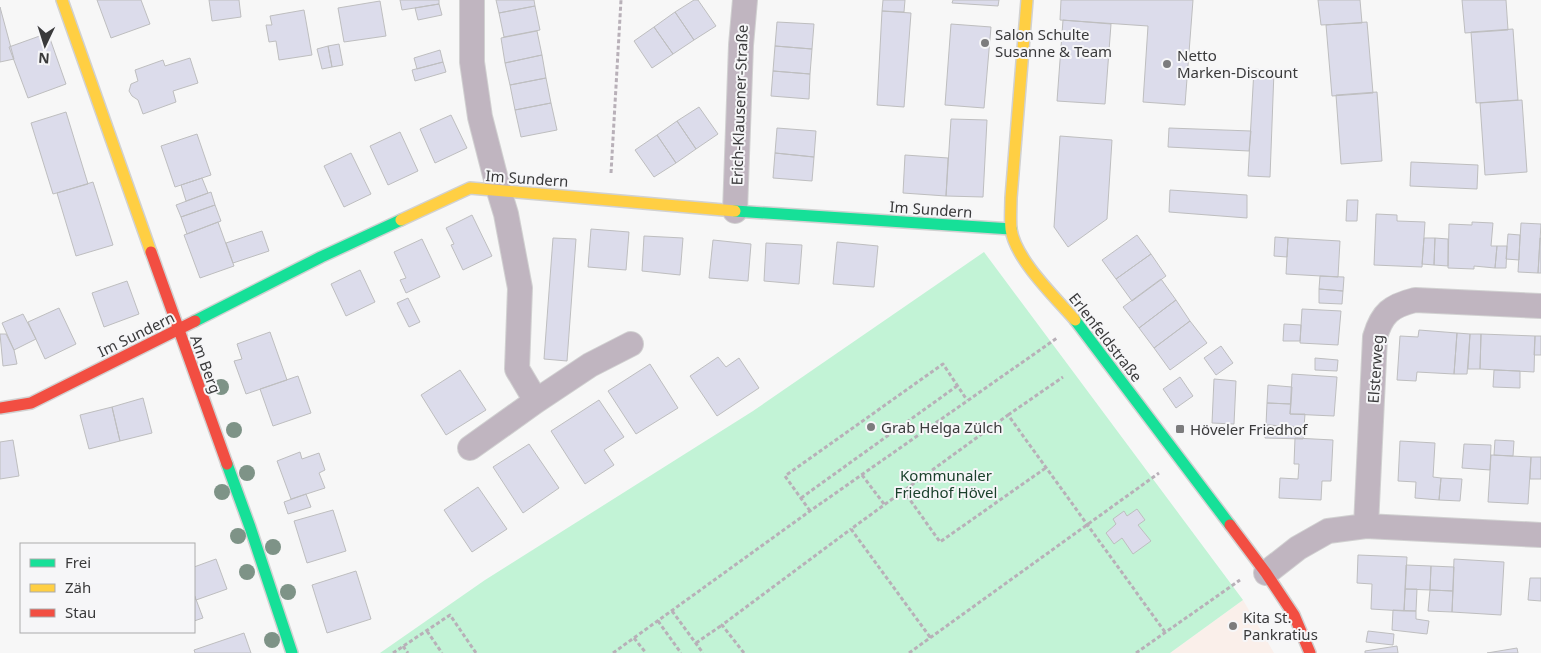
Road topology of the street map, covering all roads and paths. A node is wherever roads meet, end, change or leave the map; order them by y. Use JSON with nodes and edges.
{"nodes":[{"id":1,"x":62,"y":0,"type":"edge"},
{"id":2,"x":472,"y":0,"type":"edge"},
{"id":3,"x":621,"y":0,"type":"edge"},
{"id":4,"x":745,"y":0,"type":"edge"},
{"id":5,"x":1026,"y":0,"type":"edge"},
{"id":6,"x":498,"y":192,"type":"junction"},
{"id":7,"x":610,"y":199,"type":"junction"},
{"id":8,"x":735,"y":210,"type":"junction"},
{"id":9,"x":1010,"y":229,"type":"junction"},
{"id":10,"x":1541,"y":306,"type":"edge"},
{"id":11,"x":1078,"y":324,"type":"junction"},
{"id":12,"x":178,"y":330,"type":"junction"},
{"id":13,"x":631,"y":344,"type":"dead end"},
{"id":14,"x":1063,"y":377,"type":"dead end"},
{"id":15,"x":957,"y":386,"type":"junction"},
{"id":16,"x":967,"y":400,"type":"junction"},
{"id":17,"x":536,"y":401,"type":"junction"},
{"id":18,"x":0,"y":408,"type":"edge"},
{"id":19,"x":1008,"y":415,"type":"junction"},
{"id":20,"x":470,"y":448,"type":"dead end"},
{"id":21,"x":1180,"y":458,"type":"junction"},
{"id":22,"x":1046,"y":467,"type":"junction"},
{"id":23,"x":862,"y":475,"type":"junction"},
{"id":24,"x":903,"y":490,"type":"junction"},
{"id":25,"x":801,"y":498,"type":"junction"},
{"id":26,"x":884,"y":504,"type":"junction"},
{"id":27,"x":810,"y":511,"type":"junction"},
{"id":28,"x":1088,"y":524,"type":"junction"},
{"id":29,"x":1366,"y":526,"type":"junction"},
{"id":30,"x":851,"y":529,"type":"junction"},
{"id":31,"x":1541,"y":536,"type":"edge"},
{"id":32,"x":1263,"y":570,"type":"junction"},
{"id":33,"x":672,"y":611,"type":"junction"},
{"id":34,"x":658,"y":621,"type":"junction"},
{"id":35,"x":722,"y":625,"type":"junction"},
{"id":36,"x":427,"y":631,"type":"junction"},
{"id":37,"x":1165,"y":632,"type":"junction"},
{"id":38,"x":634,"y":638,"type":"junction"},
{"id":39,"x":930,"y":638,"type":"junction"},
{"id":40,"x":695,"y":643,"type":"junction"},
{"id":41,"x":403,"y":646,"type":"junction"},
{"id":42,"x":292,"y":653,"type":"edge"},
{"id":43,"x":393,"y":653,"type":"edge"},
{"id":44,"x":408,"y":653,"type":"edge"},
{"id":45,"x":442,"y":653,"type":"edge"},
{"id":46,"x":476,"y":653,"type":"edge"},
{"id":47,"x":613,"y":653,"type":"edge"},
{"id":48,"x":646,"y":653,"type":"edge"},
{"id":49,"x":681,"y":653,"type":"edge"},
{"id":50,"x":703,"y":653,"type":"edge"},
{"id":51,"x":744,"y":653,"type":"edge"},
{"id":52,"x":909,"y":653,"type":"edge"},
{"id":53,"x":1136,"y":653,"type":"edge"},
{"id":54,"x":1310,"y":653,"type":"edge"}],
"edges":[{"from":1,"to":12,"type":"street","name":"Am Berg"},
{"from":2,"to":6,"type":"street"},
{"from":3,"to":7,"type":"path"},
{"from":4,"to":8,"type":"street","name":"Erich-Klausener-Straße"},
{"from":5,"to":9,"type":"street","name":"Erlenfeldstraße"},
{"from":6,"to":7,"type":"street","name":"Im Sundern"},
{"from":6,"to":12,"type":"street","name":"Im Sundern"},
{"from":6,"to":17,"type":"street"},
{"from":7,"to":8,"type":"street","name":"Im Sundern"},
{"from":8,"to":9,"type":"street","name":"Im Sundern"},
{"from":9,"to":11,"type":"street","name":"Erlenfeldstraße"},
{"from":10,"to":29,"type":"street","name":"Elsterweg"},
{"from":11,"to":16,"type":"path"},
{"from":11,"to":21,"type":"street","name":"Erlenfeldstraße"},
{"from":12,"to":18,"type":"street","name":"Im Sundern"},
{"from":12,"to":42,"type":"street","name":"Am Berg"},
{"from":13,"to":17,"type":"street"},
{"from":14,"to":19,"type":"path"},
{"from":15,"to":16,"type":"path"},
{"from":15,"to":25,"type":"path"},
{"from":15,"to":25,"type":"path"},
{"from":16,"to":23,"type":"path"},
{"from":17,"to":20,"type":"street"},
{"from":19,"to":22,"type":"path"},
{"from":19,"to":24,"type":"path"},
{"from":21,"to":28,"type":"path"},
{"from":21,"to":32,"type":"street","name":"Erlenfeldstraße"},
{"from":22,"to":24,"type":"path"},
{"from":22,"to":28,"type":"path"},
{"from":23,"to":26,"type":"path"},
{"from":23,"to":27,"type":"path"},
{"from":24,"to":26,"type":"path"},
{"from":25,"to":27,"type":"path"},
{"from":26,"to":30,"type":"path"},
{"from":27,"to":33,"type":"path"},
{"from":28,"to":37,"type":"path"},
{"from":28,"to":39,"type":"path"},
{"from":29,"to":31,"type":"street"},
{"from":29,"to":32,"type":"street"},
{"from":30,"to":35,"type":"path"},
{"from":30,"to":39,"type":"path"},
{"from":32,"to":37,"type":"path"},
{"from":32,"to":54,"type":"street","name":"Erlenfeldstraße"},
{"from":33,"to":34,"type":"path"},
{"from":33,"to":40,"type":"path"},
{"from":34,"to":38,"type":"path"},
{"from":34,"to":49,"type":"path"},
{"from":35,"to":40,"type":"path"},
{"from":35,"to":51,"type":"path"},
{"from":36,"to":41,"type":"path"},
{"from":36,"to":45,"type":"path"},
{"from":36,"to":46,"type":"path"},
{"from":37,"to":53,"type":"path"},
{"from":38,"to":47,"type":"path"},
{"from":38,"to":48,"type":"path"},
{"from":39,"to":52,"type":"path"},
{"from":40,"to":50,"type":"path"},
{"from":41,"to":43,"type":"path"},
{"from":41,"to":44,"type":"path"}]}
